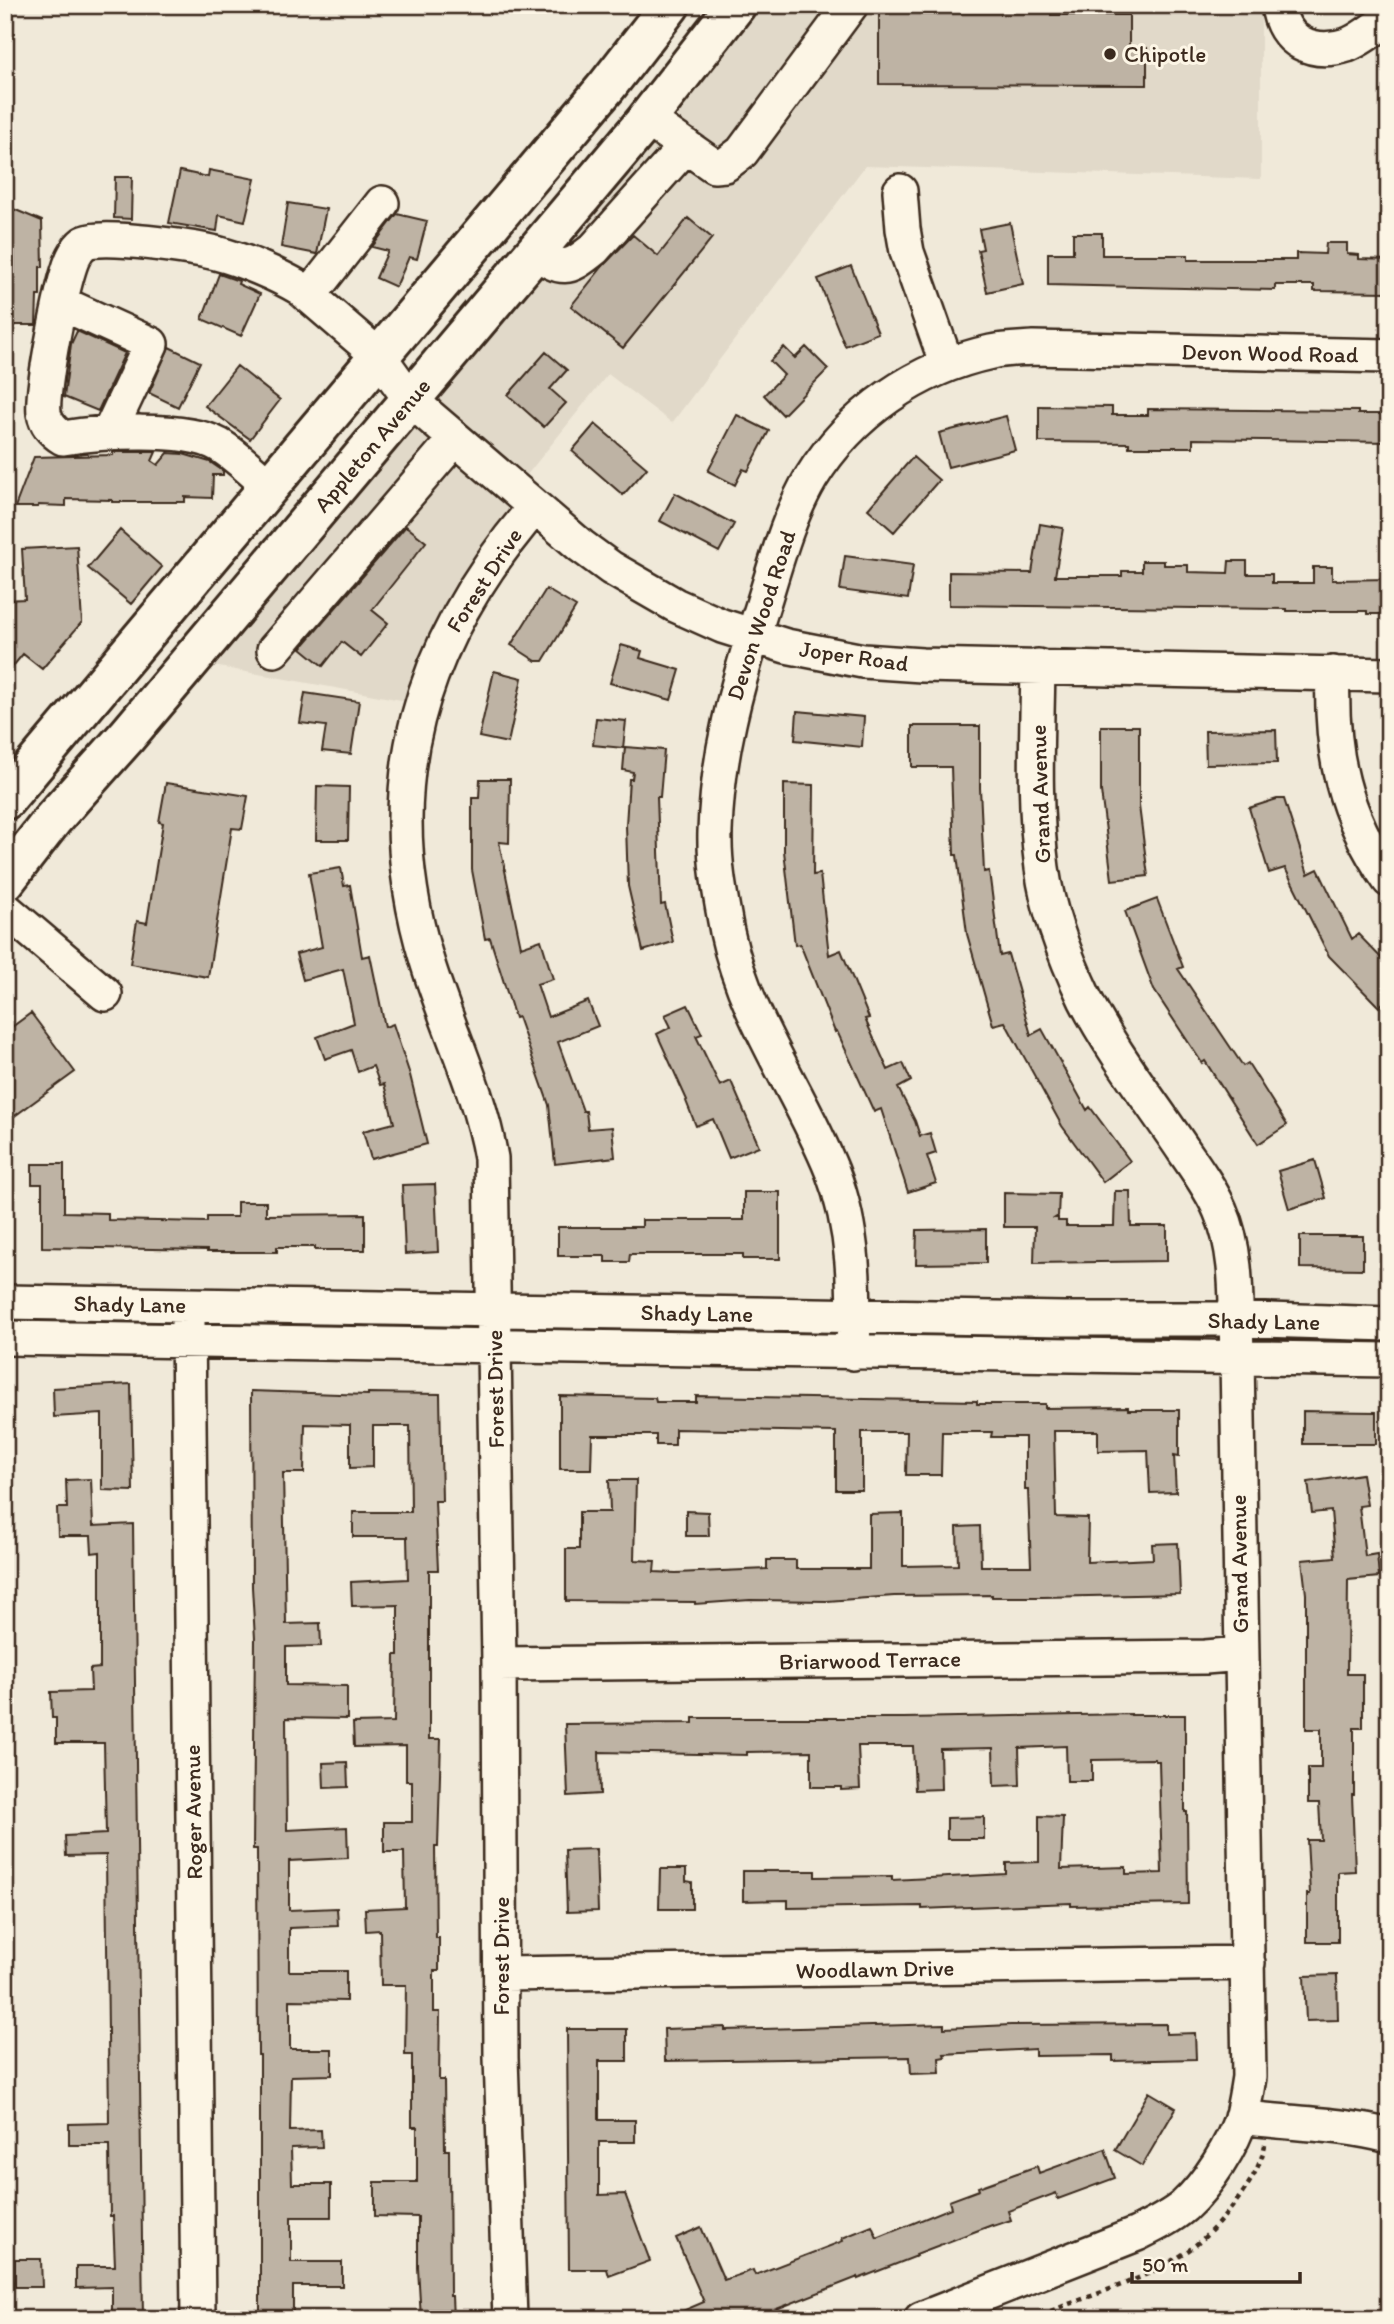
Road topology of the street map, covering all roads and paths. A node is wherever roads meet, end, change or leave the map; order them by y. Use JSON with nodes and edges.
{"nodes":[{"id":1,"x":670,"y":5,"type":"edge"},
{"id":2,"x":736,"y":5,"type":"edge"},
{"id":3,"x":851,"y":5,"type":"edge"},
{"id":4,"x":1278,"y":5,"type":"edge"},
{"id":5,"x":1389,"y":18,"type":"edge"},
{"id":6,"x":607,"y":86,"type":"junction"},
{"id":7,"x":647,"y":119,"type":"junction"},
{"id":8,"x":686,"y":146,"type":"junction"},
{"id":9,"x":900,"y":191,"type":"dead end"},
{"id":10,"x":382,"y":203,"type":"dead end"},
{"id":11,"x":534,"y":253,"type":"junction"},
{"id":12,"x":309,"y":296,"type":"junction"},
{"id":13,"x":61,"y":303,"type":"junction"},
{"id":14,"x":379,"y":356,"type":"junction"},
{"id":15,"x":1389,"y":356,"type":"edge"},
{"id":16,"x":947,"y":365,"type":"junction"},
{"id":17,"x":410,"y":399,"type":"junction"},
{"id":18,"x":109,"y":433,"type":"junction"},
{"id":19,"x":455,"y":439,"type":"junction"},
{"id":20,"x":269,"y":486,"type":"junction"},
{"id":21,"x":535,"y":507,"type":"junction"},
{"id":22,"x":753,"y":635,"type":"junction"},
{"id":23,"x":274,"y":650,"type":"dead end"},
{"id":24,"x":127,"y":655,"type":"junction"},
{"id":25,"x":1038,"y":666,"type":"junction"},
{"id":26,"x":1334,"y":673,"type":"junction"},
{"id":27,"x":1389,"y":675,"type":"edge"},
{"id":28,"x":167,"y":689,"type":"junction"},
{"id":29,"x":5,"y":800,"type":"edge"},
{"id":30,"x":1389,"y":880,"type":"edge"},
{"id":31,"x":5,"y":881,"type":"edge"},
{"id":32,"x":5,"y":909,"type":"edge"},
{"id":33,"x":105,"y":995,"type":"dead end"},
{"id":34,"x":5,"y":1302,"type":"edge"},
{"id":35,"x":188,"y":1305,"type":"junction"},
{"id":36,"x":494,"y":1310,"type":"junction"},
{"id":37,"x":854,"y":1315,"type":"junction"},
{"id":38,"x":1235,"y":1319,"type":"junction"},
{"id":39,"x":1389,"y":1324,"type":"edge"},
{"id":40,"x":5,"y":1338,"type":"edge"},
{"id":41,"x":188,"y":1342,"type":"junction"},
{"id":42,"x":495,"y":1347,"type":"junction"},
{"id":43,"x":853,"y":1353,"type":"junction"},
{"id":44,"x":1237,"y":1357,"type":"junction"},
{"id":45,"x":1389,"y":1360,"type":"edge"},
{"id":46,"x":1241,"y":1654,"type":"junction"},
{"id":47,"x":499,"y":1664,"type":"junction"},
{"id":48,"x":1248,"y":1964,"type":"junction"},
{"id":49,"x":502,"y":1974,"type":"junction"},
{"id":50,"x":1241,"y":2117,"type":"junction"},
{"id":51,"x":1389,"y":2136,"type":"edge"},
{"id":52,"x":198,"y":2319,"type":"edge"},
{"id":53,"x":510,"y":2319,"type":"edge"},
{"id":54,"x":921,"y":2319,"type":"edge"}],
"edges":[{"from":1,"to":6,"type":"main road"},
{"from":2,"to":7,"type":"main road","name":"Appleton Avenue"},
{"from":3,"to":8,"type":"street"},
{"from":4,"to":5,"type":"street"},
{"from":6,"to":7,"type":"main road"},
{"from":6,"to":14,"type":"main road"},
{"from":7,"to":8,"type":"street"},
{"from":7,"to":11,"type":"main road","name":"Appleton Avenue"},
{"from":8,"to":11,"type":"street"},
{"from":9,"to":16,"type":"street"},
{"from":10,"to":12,"type":"street"},
{"from":11,"to":17,"type":"main road","name":"Appleton Avenue"},
{"from":12,"to":13,"type":"street","name":"Joper Road"},
{"from":12,"to":14,"type":"street","name":"Joper Road"},
{"from":13,"to":18,"type":"street"},
{"from":13,"to":18,"type":"street"},
{"from":14,"to":17,"type":"street","name":"Joper Road"},
{"from":14,"to":20,"type":"main road"},
{"from":15,"to":16,"type":"street","name":"Devon Wood Road"},
{"from":16,"to":22,"type":"street","name":"Devon Wood Road"},
{"from":17,"to":19,"type":"street","name":"Joper Road"},
{"from":17,"to":28,"type":"main road","name":"Appleton Avenue"},
{"from":18,"to":20,"type":"street"},
{"from":19,"to":21,"type":"street","name":"Joper Road"},
{"from":19,"to":23,"type":"street"},
{"from":20,"to":24,"type":"main road"},
{"from":21,"to":22,"type":"street","name":"Joper Road"},
{"from":21,"to":36,"type":"street","name":"Forest Drive"},
{"from":22,"to":25,"type":"street","name":"Joper Road"},
{"from":22,"to":37,"type":"street","name":"Devon Wood Road"},
{"from":24,"to":28,"type":"main road"},
{"from":24,"to":29,"type":"main road"},
{"from":25,"to":26,"type":"street","name":"Joper Road"},
{"from":25,"to":38,"type":"street","name":"Grand Avenue"},
{"from":26,"to":27,"type":"street","name":"Joper Road"},
{"from":26,"to":30,"type":"street"},
{"from":28,"to":31,"type":"main road","name":"Appleton Avenue"},
{"from":32,"to":33,"type":"street"},
{"from":34,"to":35,"type":"street","name":"Shady Lane"},
{"from":35,"to":36,"type":"street","name":"Shady Lane"},
{"from":35,"to":41,"type":"street","name":"Roger Avenue"},
{"from":36,"to":37,"type":"street","name":"Shady Lane"},
{"from":36,"to":42,"type":"street","name":"Forest Drive"},
{"from":37,"to":38,"type":"street","name":"Shady Lane"},
{"from":37,"to":43,"type":"street","name":"Devon Wood Road"},
{"from":38,"to":39,"type":"street","name":"Shady Lane"},
{"from":38,"to":44,"type":"street","name":"Grand Avenue"},
{"from":40,"to":41,"type":"street","name":"Shady Lane"},
{"from":41,"to":42,"type":"street","name":"Shady Lane"},
{"from":41,"to":52,"type":"street","name":"Roger Avenue"},
{"from":42,"to":43,"type":"street","name":"Shady Lane"},
{"from":42,"to":47,"type":"street","name":"Forest Drive"},
{"from":43,"to":44,"type":"street","name":"Shady Lane"},
{"from":44,"to":45,"type":"street","name":"Shady Lane"},
{"from":44,"to":46,"type":"street","name":"Grand Avenue"},
{"from":46,"to":47,"type":"street","name":"Briarwood Terrace"},
{"from":46,"to":48,"type":"street","name":"Grand Avenue"},
{"from":47,"to":49,"type":"street","name":"Forest Drive"},
{"from":48,"to":49,"type":"street","name":"Woodlawn Drive"},
{"from":48,"to":50,"type":"street","name":"Grand Avenue"},
{"from":49,"to":53,"type":"street","name":"Forest Drive"},
{"from":50,"to":51,"type":"street"},
{"from":50,"to":54,"type":"street","name":"Grand Avenue"}]}
